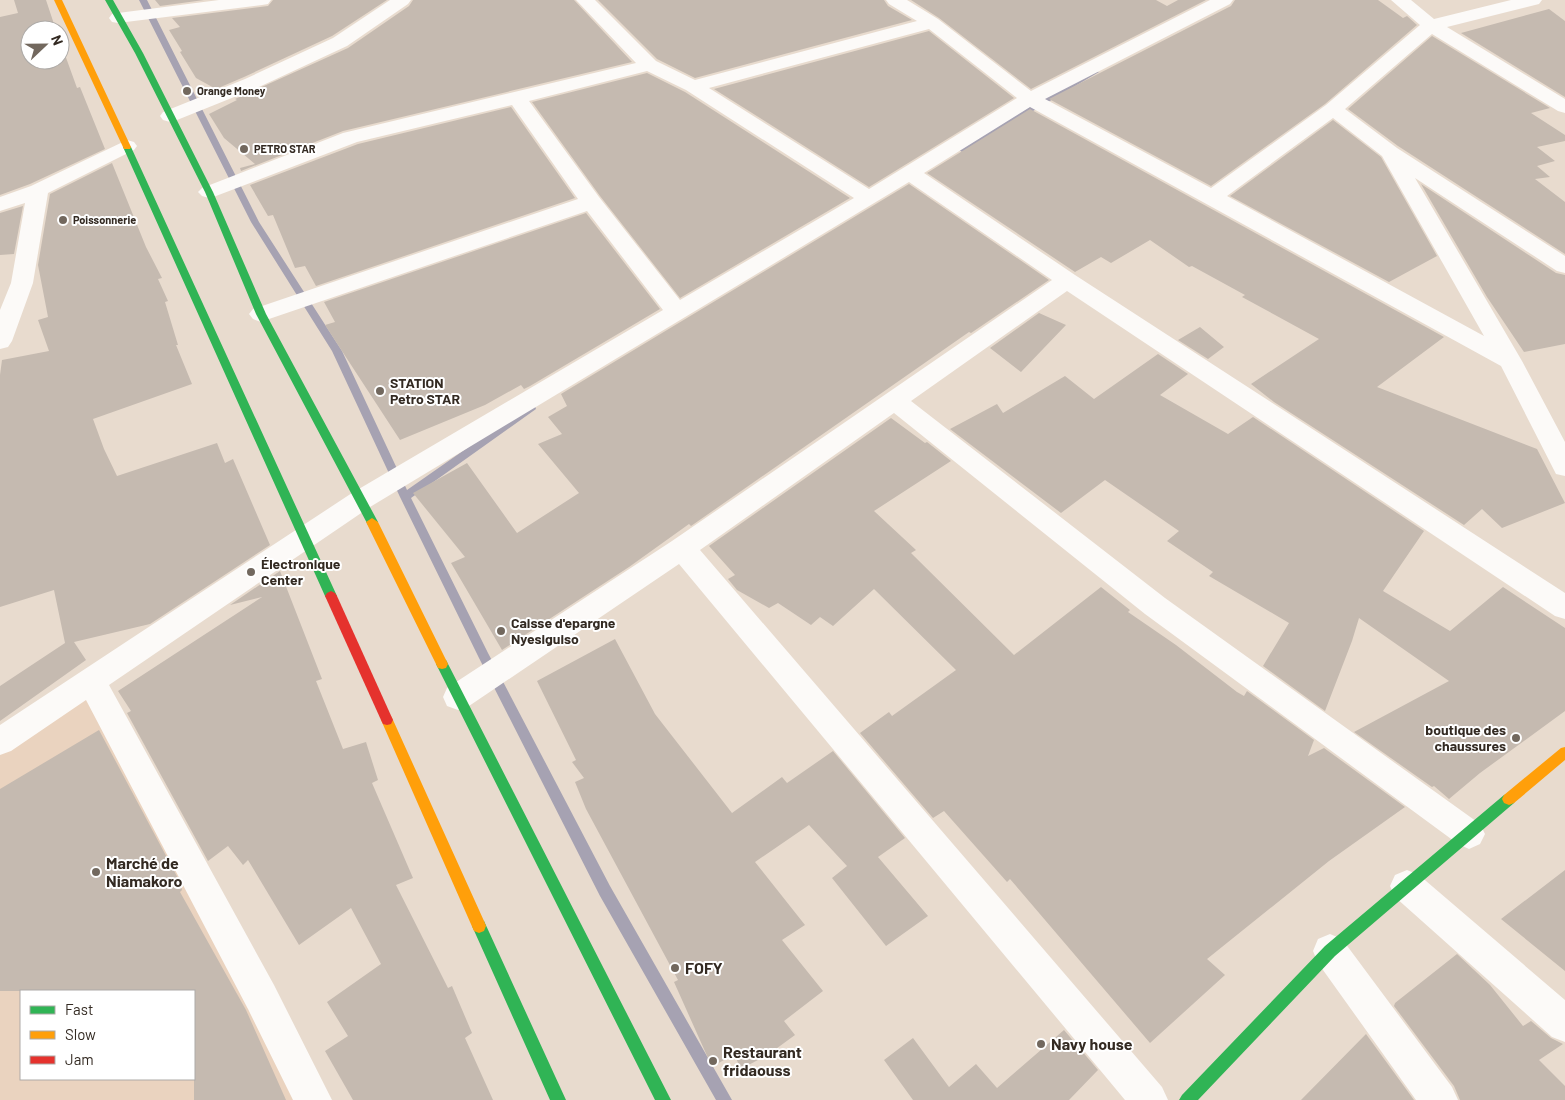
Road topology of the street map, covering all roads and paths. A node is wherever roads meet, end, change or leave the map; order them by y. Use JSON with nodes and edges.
{"nodes":[{"id":1,"x":58,"y":0,"type":"edge"},
{"id":2,"x":109,"y":0,"type":"edge"},
{"id":3,"x":262,"y":0,"type":"edge"},
{"id":4,"x":402,"y":0,"type":"edge"},
{"id":5,"x":585,"y":0,"type":"edge"},
{"id":6,"x":895,"y":0,"type":"edge"},
{"id":7,"x":1224,"y":0,"type":"edge"},
{"id":8,"x":1400,"y":0,"type":"edge"},
{"id":9,"x":1533,"y":0,"type":"edge"},
{"id":10,"x":118,"y":18,"type":"junction"},
{"id":11,"x":932,"y":23,"type":"junction"},
{"id":12,"x":1432,"y":25,"type":"junction"},
{"id":13,"x":649,"y":65,"type":"junction"},
{"id":14,"x":693,"y":86,"type":"junction"},
{"id":15,"x":518,"y":98,"type":"junction"},
{"id":16,"x":1030,"y":99,"type":"junction"},
{"id":17,"x":1565,"y":107,"type":"edge"},
{"id":18,"x":1333,"y":110,"type":"junction"},
{"id":19,"x":170,"y":116,"type":"junction"},
{"id":20,"x":127,"y":146,"type":"junction"},
{"id":21,"x":1390,"y":152,"type":"junction"},
{"id":22,"x":910,"y":173,"type":"junction"},
{"id":23,"x":38,"y":190,"type":"junction"},
{"id":24,"x":209,"y":192,"type":"junction"},
{"id":25,"x":1212,"y":197,"type":"junction"},
{"id":26,"x":869,"y":198,"type":"junction"},
{"id":27,"x":590,"y":202,"type":"junction"},
{"id":28,"x":0,"y":205,"type":"edge"},
{"id":29,"x":1565,"y":266,"type":"edge"},
{"id":30,"x":1067,"y":280,"type":"junction"},
{"id":31,"x":677,"y":313,"type":"junction"},
{"id":32,"x":261,"y":314,"type":"junction"},
{"id":33,"x":0,"y":341,"type":"edge"},
{"id":34,"x":1510,"y":361,"type":"junction"},
{"id":35,"x":894,"y":400,"type":"junction"},
{"id":36,"x":1565,"y":467,"type":"edge"},
{"id":37,"x":361,"y":500,"type":"junction"},
{"id":38,"x":306,"y":538,"type":"junction"},
{"id":39,"x":682,"y":548,"type":"junction"},
{"id":40,"x":1565,"y":608,"type":"edge"},
{"id":41,"x":91,"y":681,"type":"junction"},
{"id":42,"x":458,"y":697,"type":"junction"},
{"id":43,"x":0,"y":742,"type":"edge"},
{"id":44,"x":1565,"y":752,"type":"edge"},
{"id":45,"x":1469,"y":834,"type":"junction"},
{"id":46,"x":1407,"y":886,"type":"junction"},
{"id":47,"x":1330,"y":952,"type":"junction"},
{"id":48,"x":1565,"y":1024,"type":"edge"},
{"id":49,"x":313,"y":1100,"type":"edge"},
{"id":50,"x":558,"y":1100,"type":"edge"},
{"id":51,"x":663,"y":1100,"type":"edge"},
{"id":52,"x":1149,"y":1100,"type":"edge"},
{"id":53,"x":1187,"y":1100,"type":"edge"},
{"id":54,"x":1439,"y":1100,"type":"edge"}],
"edges":[{"from":1,"to":20,"type":"main road"},
{"from":2,"to":10,"type":"main road"},
{"from":3,"to":10,"type":"street"},
{"from":4,"to":19,"type":"street"},
{"from":5,"to":13,"type":"street"},
{"from":6,"to":11,"type":"street"},
{"from":7,"to":16,"type":"street"},
{"from":8,"to":12,"type":"street"},
{"from":9,"to":12,"type":"street"},
{"from":10,"to":19,"type":"main road"},
{"from":11,"to":14,"type":"street"},
{"from":11,"to":16,"type":"street"},
{"from":12,"to":17,"type":"street"},
{"from":12,"to":18,"type":"street"},
{"from":13,"to":14,"type":"street"},
{"from":13,"to":15,"type":"street"},
{"from":14,"to":26,"type":"street"},
{"from":15,"to":24,"type":"street"},
{"from":15,"to":27,"type":"street"},
{"from":16,"to":22,"type":"street"},
{"from":16,"to":25,"type":"street"},
{"from":18,"to":21,"type":"street"},
{"from":18,"to":25,"type":"street"},
{"from":19,"to":24,"type":"main road"},
{"from":20,"to":23,"type":"street"},
{"from":20,"to":38,"type":"main road"},
{"from":21,"to":29,"type":"street"},
{"from":21,"to":34,"type":"street"},
{"from":22,"to":26,"type":"street"},
{"from":22,"to":30,"type":"street"},
{"from":23,"to":28,"type":"street"},
{"from":23,"to":33,"type":"street"},
{"from":24,"to":32,"type":"main road"},
{"from":25,"to":34,"type":"street"},
{"from":26,"to":31,"type":"street"},
{"from":27,"to":31,"type":"street"},
{"from":27,"to":32,"type":"street"},
{"from":30,"to":35,"type":"street"},
{"from":30,"to":40,"type":"street"},
{"from":31,"to":37,"type":"street"},
{"from":32,"to":37,"type":"main road"},
{"from":34,"to":36,"type":"street"},
{"from":35,"to":39,"type":"street"},
{"from":35,"to":45,"type":"street"},
{"from":37,"to":38,"type":"street"},
{"from":37,"to":42,"type":"main road"},
{"from":38,"to":41,"type":"street"},
{"from":38,"to":50,"type":"main road"},
{"from":39,"to":42,"type":"street"},
{"from":39,"to":52,"type":"street"},
{"from":41,"to":43,"type":"street"},
{"from":41,"to":49,"type":"street"},
{"from":42,"to":51,"type":"main road"},
{"from":44,"to":45,"type":"main road"},
{"from":45,"to":46,"type":"main road"},
{"from":46,"to":47,"type":"main road"},
{"from":46,"to":48,"type":"street"},
{"from":47,"to":53,"type":"main road"},
{"from":47,"to":54,"type":"street"}]}
